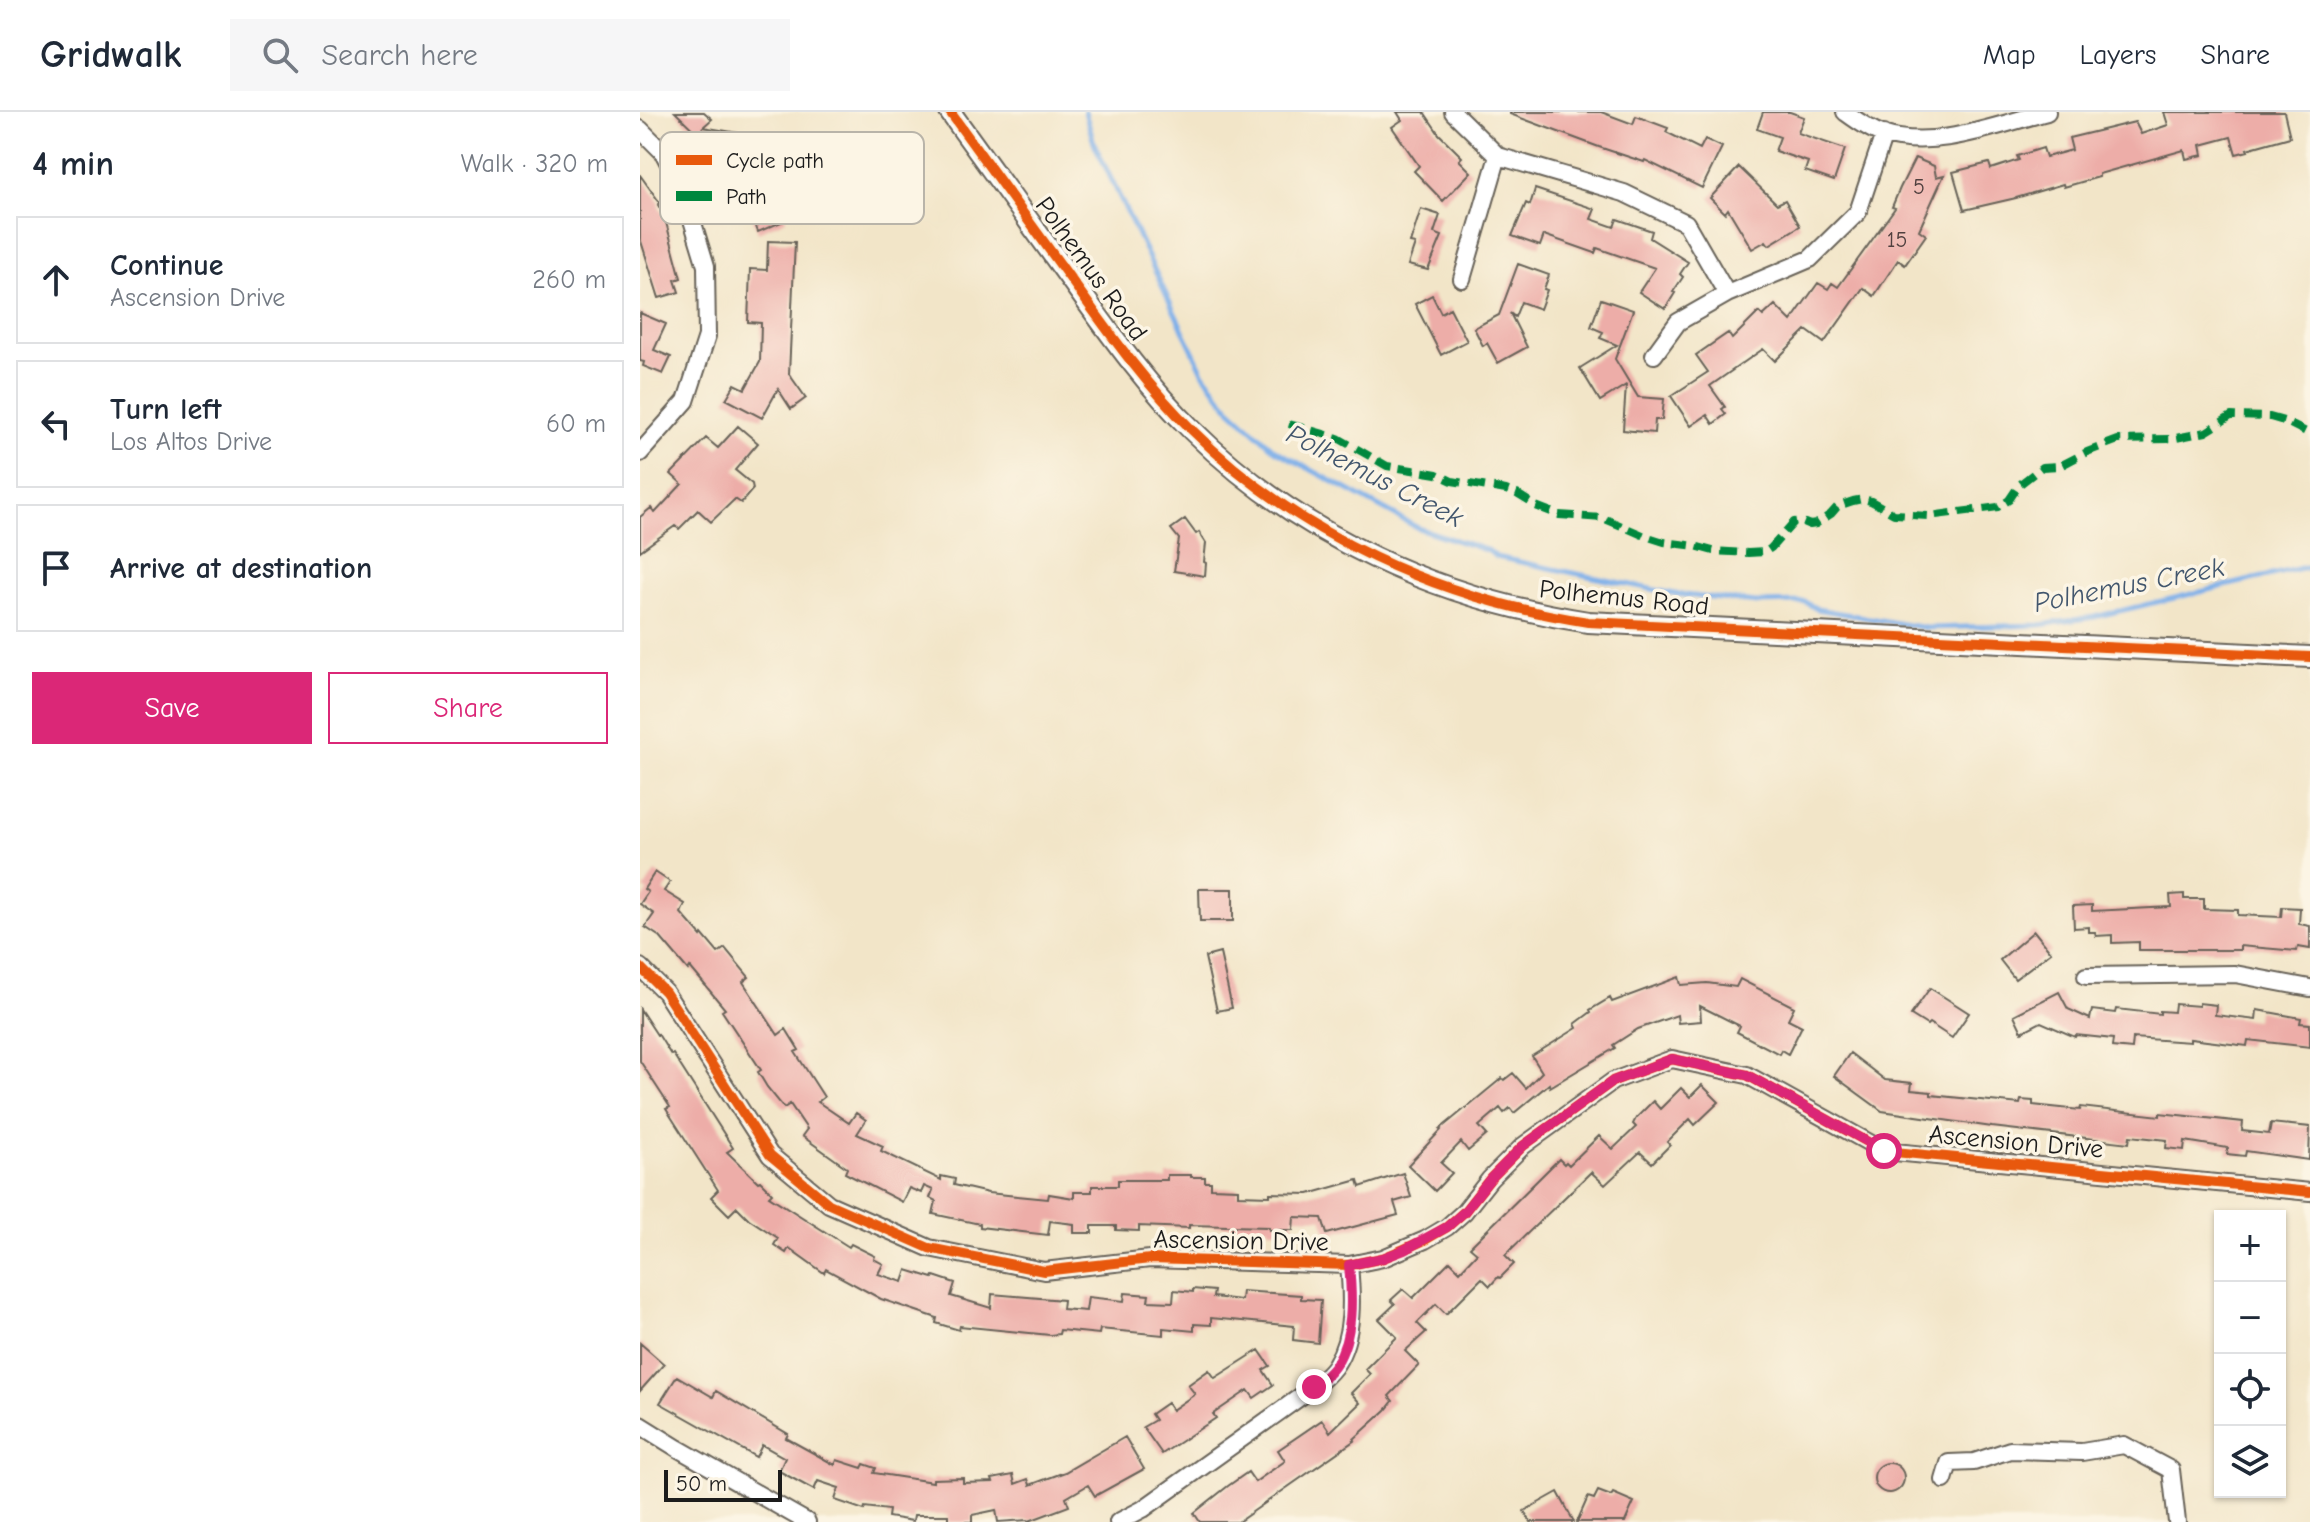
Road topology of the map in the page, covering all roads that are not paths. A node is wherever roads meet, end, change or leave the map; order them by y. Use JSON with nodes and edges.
{"nodes":[{"id":1,"x":950,"y":112,"type":"edge"},
{"id":2,"x":1453,"y":112,"type":"edge"},
{"id":3,"x":1845,"y":112,"type":"edge"},
{"id":4,"x":2047,"y":112,"type":"edge"},
{"id":5,"x":640,"y":129,"type":"edge"},
{"id":6,"x":1884,"y":134,"type":"junction"},
{"id":7,"x":660,"y":149,"type":"edge"},
{"id":8,"x":1498,"y":156,"type":"junction"},
{"id":9,"x":693,"y":224,"type":"edge"},
{"id":10,"x":1462,"y":279,"type":"dead end"},
{"id":11,"x":1727,"y":294,"type":"junction"},
{"id":12,"x":1654,"y":355,"type":"dead end"},
{"id":13,"x":640,"y":453,"type":"edge"},
{"id":14,"x":2310,"y":657,"type":"edge"},
{"id":15,"x":640,"y":967,"type":"edge"},
{"id":16,"x":2086,"y":976,"type":"dead end"},
{"id":17,"x":2310,"y":988,"type":"edge"},
{"id":18,"x":2310,"y":1192,"type":"edge"},
{"id":19,"x":1349,"y":1265,"type":"junction"},
{"id":20,"x":640,"y":1425,"type":"edge"},
{"id":21,"x":1944,"y":1480,"type":"dead end"},
{"id":22,"x":807,"y":1522,"type":"edge"},
{"id":23,"x":1118,"y":1522,"type":"edge"},
{"id":24,"x":2177,"y":1522,"type":"edge"}],
"edges":[{"from":1,"to":14,"type":"main road","name":"Polhemus Road"},
{"from":2,"to":8,"type":"street"},
{"from":3,"to":6,"type":"street"},
{"from":4,"to":6,"type":"street"},
{"from":5,"to":7,"type":"street"},
{"from":6,"to":11,"type":"street"},
{"from":8,"to":10,"type":"street"},
{"from":8,"to":11,"type":"street"},
{"from":9,"to":13,"type":"street"},
{"from":11,"to":12,"type":"street"},
{"from":15,"to":19,"type":"street","name":"Ascension Drive"},
{"from":16,"to":17,"type":"street"},
{"from":18,"to":19,"type":"street","name":"Ascension Drive"},
{"from":19,"to":23,"type":"street"},
{"from":20,"to":22,"type":"street"},
{"from":21,"to":24,"type":"street"}]}
